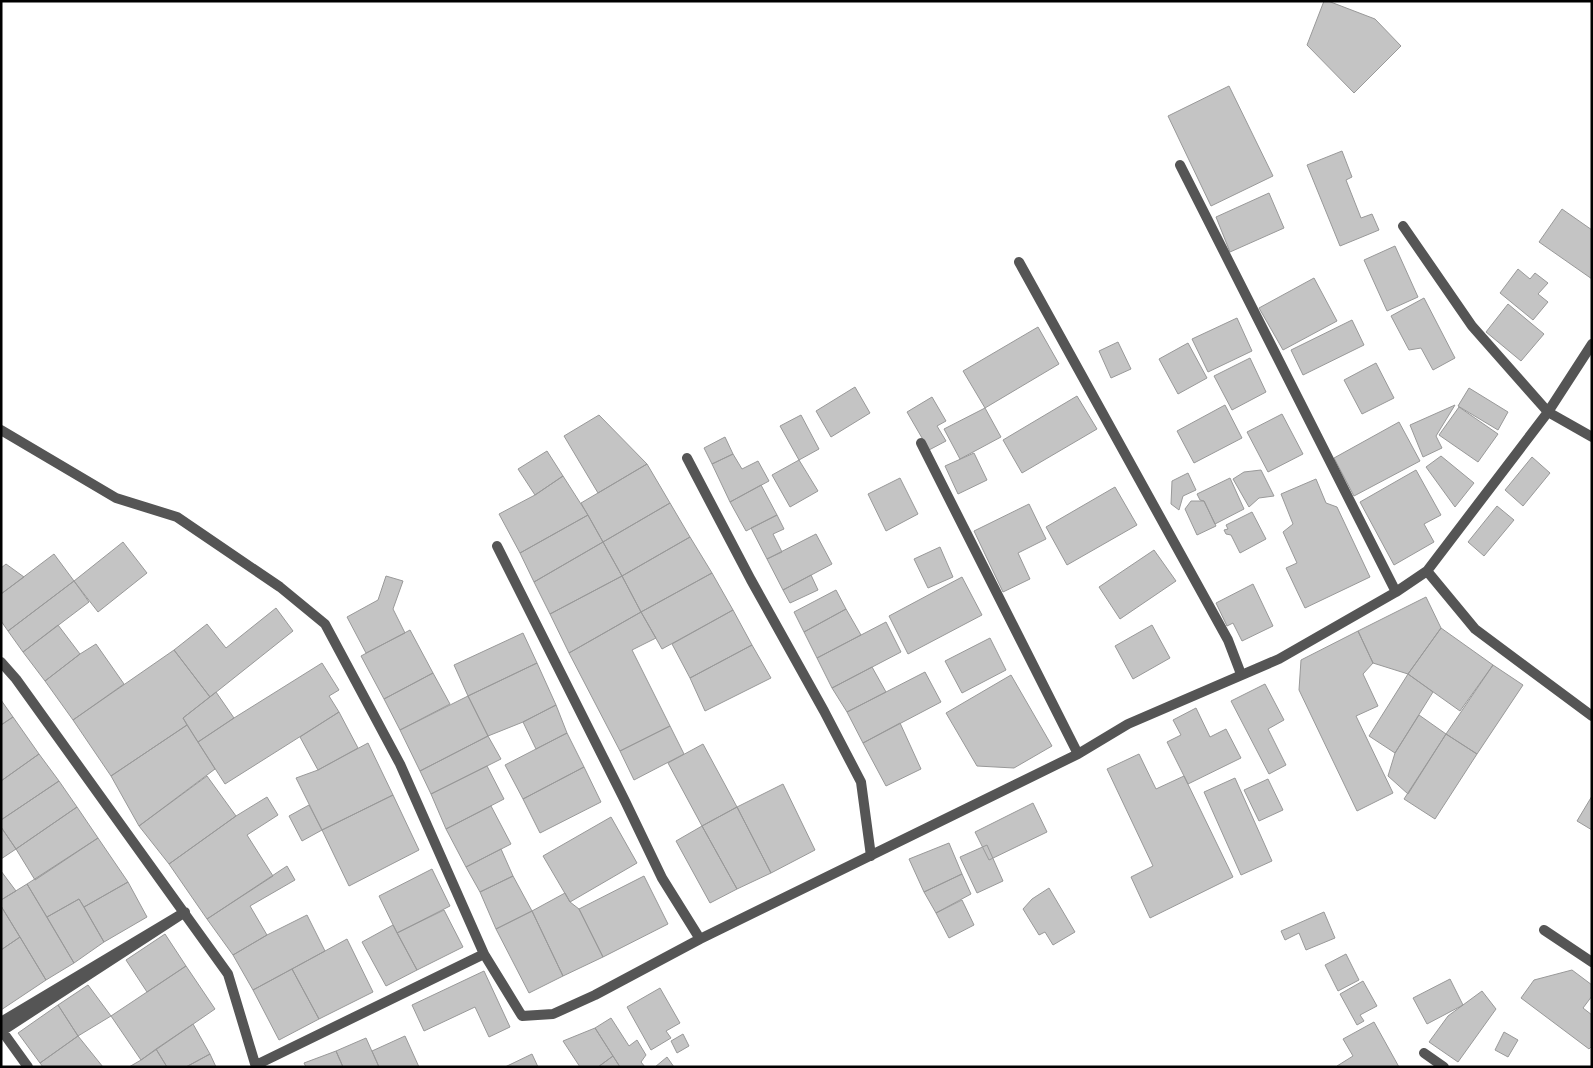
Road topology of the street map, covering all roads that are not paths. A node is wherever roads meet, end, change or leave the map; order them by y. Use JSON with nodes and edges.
{"nodes":[{"id":1,"x":1180,"y":165,"type":"dead end"},
{"id":2,"x":1404,"y":226,"type":"dead end"},
{"id":3,"x":1019,"y":262,"type":"dead end"},
{"id":4,"x":1592,"y":344,"type":"edge"},
{"id":5,"x":1548,"y":412,"type":"junction"},
{"id":6,"x":1,"y":430,"type":"edge"},
{"id":7,"x":1592,"y":437,"type":"edge"},
{"id":8,"x":922,"y":443,"type":"dead end"},
{"id":9,"x":687,"y":458,"type":"dead end"},
{"id":10,"x":497,"y":546,"type":"dead end"},
{"id":11,"x":1427,"y":571,"type":"junction"},
{"id":12,"x":1396,"y":592,"type":"junction"},
{"id":13,"x":1,"y":662,"type":"edge"},
{"id":14,"x":1241,"y":674,"type":"junction"},
{"id":15,"x":1592,"y":716,"type":"edge"},
{"id":16,"x":1078,"y":754,"type":"junction"},
{"id":17,"x":871,"y":856,"type":"junction"},
{"id":18,"x":185,"y":912,"type":"junction"},
{"id":19,"x":1544,"y":930,"type":"dead end"},
{"id":20,"x":700,"y":939,"type":"junction"},
{"id":21,"x":484,"y":954,"type":"junction"},
{"id":22,"x":1592,"y":962,"type":"edge"},
{"id":23,"x":1,"y":1022,"type":"edge"},
{"id":24,"x":1424,"y":1053,"type":"dead end"},
{"id":25,"x":256,"y":1066,"type":"edge"},
{"id":26,"x":28,"y":1067,"type":"edge"},
{"id":27,"x":1444,"y":1067,"type":"edge"}],
"edges":[{"from":1,"to":12,"type":"street"},
{"from":2,"to":5,"type":"street"},
{"from":3,"to":14,"type":"street"},
{"from":4,"to":5,"type":"street"},
{"from":5,"to":7,"type":"street"},
{"from":5,"to":11,"type":"street"},
{"from":6,"to":21,"type":"street"},
{"from":8,"to":16,"type":"street"},
{"from":9,"to":17,"type":"street"},
{"from":10,"to":20,"type":"street"},
{"from":11,"to":12,"type":"street"},
{"from":11,"to":15,"type":"street"},
{"from":12,"to":14,"type":"street"},
{"from":13,"to":18,"type":"street"},
{"from":14,"to":16,"type":"street"},
{"from":16,"to":17,"type":"street"},
{"from":17,"to":20,"type":"street"},
{"from":18,"to":23,"type":"street"},
{"from":18,"to":25,"type":"street"},
{"from":18,"to":26,"type":"street"},
{"from":19,"to":22,"type":"street"},
{"from":20,"to":21,"type":"street"},
{"from":21,"to":25,"type":"street"},
{"from":24,"to":27,"type":"street"}]}
